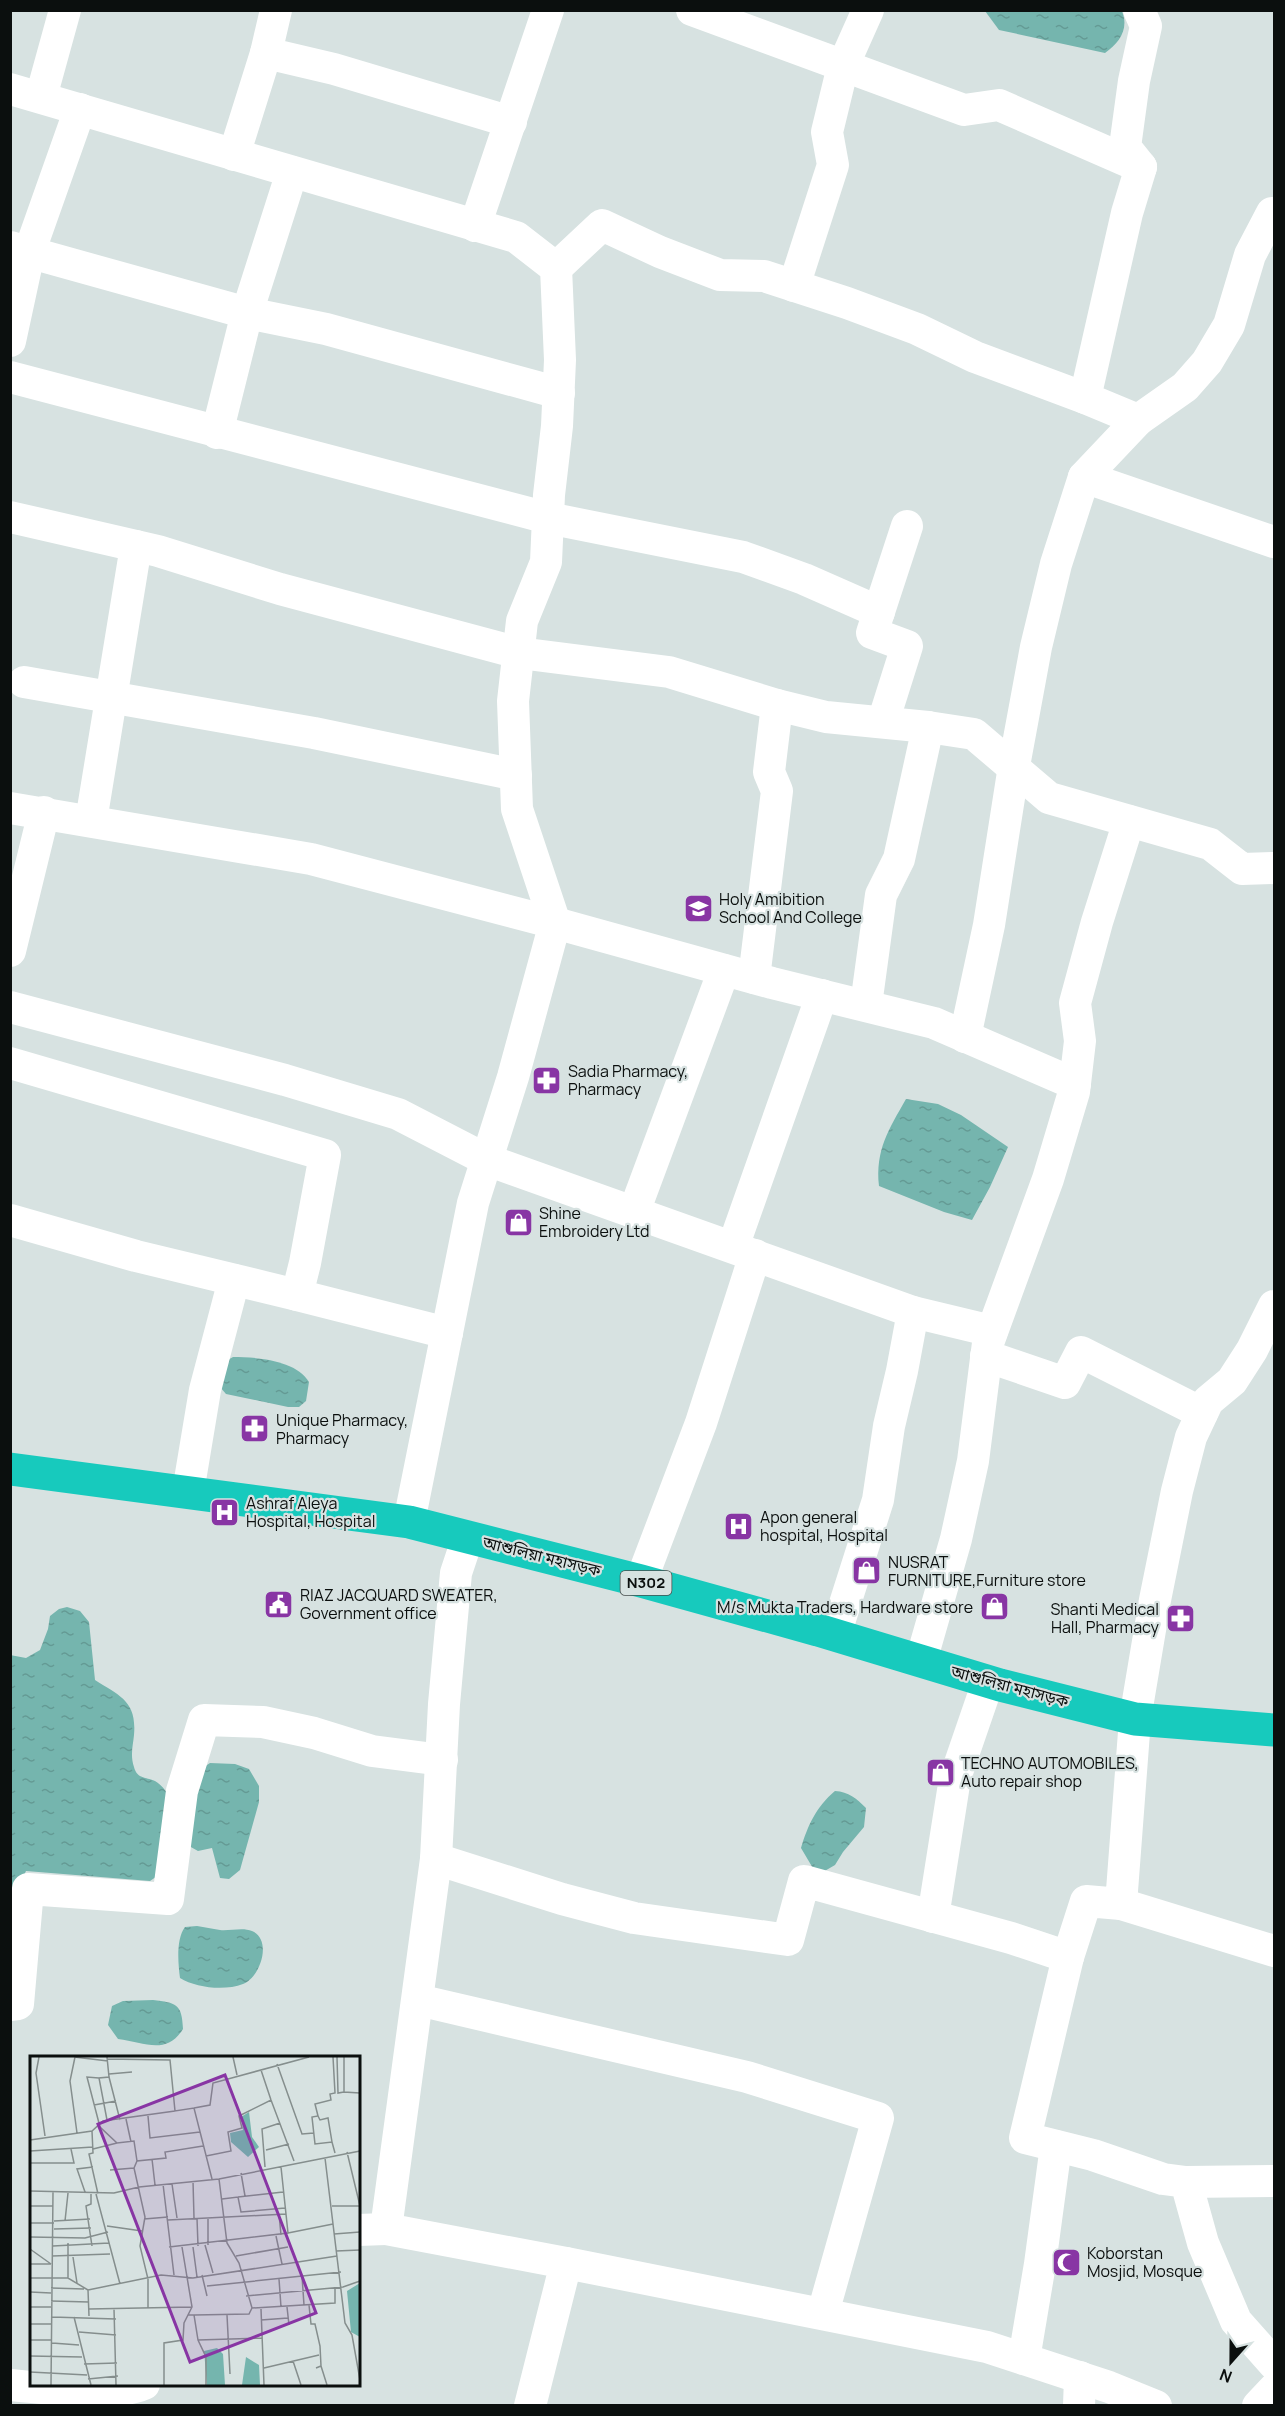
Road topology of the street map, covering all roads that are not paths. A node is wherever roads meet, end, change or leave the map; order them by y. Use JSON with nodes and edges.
{"nodes":[{"id":1,"x":65,"y":10,"type":"edge"},
{"id":2,"x":276,"y":10,"type":"edge"},
{"id":3,"x":548,"y":10,"type":"edge"},
{"id":4,"x":692,"y":10,"type":"edge"},
{"id":5,"x":868,"y":10,"type":"edge"},
{"id":6,"x":1139,"y":10,"type":"edge"},
{"id":7,"x":266,"y":53,"type":"junction"},
{"id":8,"x":843,"y":66,"type":"junction"},
{"id":9,"x":10,"y":88,"type":"edge"},
{"id":10,"x":41,"y":98,"type":"junction"},
{"id":11,"x":80,"y":109,"type":"junction"},
{"id":12,"x":511,"y":122,"type":"junction"},
{"id":13,"x":234,"y":155,"type":"junction"},
{"id":14,"x":1142,"y":167,"type":"junction"},
{"id":15,"x":292,"y":172,"type":"junction"},
{"id":16,"x":1275,"y":214,"type":"edge"},
{"id":17,"x":475,"y":225,"type":"junction"},
{"id":18,"x":20,"y":250,"type":"edge"},
{"id":19,"x":555,"y":268,"type":"junction"},
{"id":20,"x":794,"y":286,"type":"junction"},
{"id":21,"x":247,"y":313,"type":"junction"},
{"id":22,"x":10,"y":341,"type":"edge"},
{"id":23,"x":10,"y":377,"type":"edge"},
{"id":24,"x":559,"y":393,"type":"junction"},
{"id":25,"x":1085,"y":398,"type":"junction"},
{"id":26,"x":1138,"y":420,"type":"junction"},
{"id":27,"x":217,"y":433,"type":"junction"},
{"id":28,"x":1084,"y":477,"type":"junction"},
{"id":29,"x":10,"y":517,"type":"edge"},
{"id":30,"x":548,"y":518,"type":"junction"},
{"id":31,"x":907,"y":526,"type":"dead end"},
{"id":32,"x":1275,"y":542,"type":"edge"},
{"id":33,"x":136,"y":546,"type":"junction"},
{"id":34,"x":879,"y":612,"type":"junction"},
{"id":35,"x":519,"y":653,"type":"junction"},
{"id":36,"x":24,"y":682,"type":"dead end"},
{"id":37,"x":111,"y":698,"type":"junction"},
{"id":38,"x":777,"y":705,"type":"junction"},
{"id":39,"x":883,"y":722,"type":"junction"},
{"id":40,"x":928,"y":727,"type":"junction"},
{"id":41,"x":1014,"y":766,"type":"junction"},
{"id":42,"x":516,"y":775,"type":"junction"},
{"id":43,"x":10,"y":808,"type":"edge"},
{"id":44,"x":44,"y":812,"type":"junction"},
{"id":45,"x":91,"y":821,"type":"junction"},
{"id":46,"x":1129,"y":821,"type":"junction"},
{"id":47,"x":1275,"y":868,"type":"edge"},
{"id":48,"x":555,"y":923,"type":"junction"},
{"id":49,"x":10,"y":951,"type":"edge"},
{"id":50,"x":724,"y":970,"type":"junction"},
{"id":51,"x":754,"y":978,"type":"junction"},
{"id":52,"x":822,"y":995,"type":"junction"},
{"id":53,"x":866,"y":1005,"type":"junction"},
{"id":54,"x":10,"y":1007,"type":"edge"},
{"id":55,"x":965,"y":1037,"type":"junction"},
{"id":56,"x":10,"y":1063,"type":"edge"},
{"id":57,"x":1075,"y":1084,"type":"junction"},
{"id":58,"x":487,"y":1160,"type":"junction"},
{"id":59,"x":634,"y":1212,"type":"junction"},
{"id":60,"x":10,"y":1220,"type":"edge"},
{"id":61,"x":744,"y":1251,"type":"junction"},
{"id":62,"x":234,"y":1280,"type":"junction"},
{"id":63,"x":297,"y":1295,"type":"junction"},
{"id":64,"x":913,"y":1312,"type":"junction"},
{"id":65,"x":1272,"y":1316,"type":"edge"},
{"id":66,"x":447,"y":1333,"type":"junction"},
{"id":67,"x":989,"y":1344,"type":"junction"},
{"id":68,"x":1202,"y":1413,"type":"junction"},
{"id":69,"x":10,"y":1469,"type":"edge"},
{"id":70,"x":188,"y":1492,"type":"junction"},
{"id":71,"x":409,"y":1522,"type":"junction"},
{"id":72,"x":468,"y":1537,"type":"junction"},
{"id":73,"x":641,"y":1581,"type":"junction"},
{"id":74,"x":835,"y":1635,"type":"junction"},
{"id":75,"x":921,"y":1661,"type":"junction"},
{"id":76,"x":988,"y":1682,"type":"junction"},
{"id":77,"x":1135,"y":1719,"type":"junction"},
{"id":78,"x":1275,"y":1730,"type":"edge"},
{"id":79,"x":442,"y":1760,"type":"junction"},
{"id":80,"x":436,"y":1859,"type":"junction"},
{"id":81,"x":1121,"y":1904,"type":"junction"},
{"id":82,"x":933,"y":1917,"type":"junction"},
{"id":83,"x":1275,"y":1951,"type":"edge"},
{"id":84,"x":1068,"y":1957,"type":"junction"},
{"id":85,"x":418,"y":2000,"type":"junction"},
{"id":86,"x":10,"y":2005,"type":"edge"},
{"id":87,"x":1056,"y":2146,"type":"junction"},
{"id":88,"x":1275,"y":2181,"type":"edge"},
{"id":89,"x":1186,"y":2182,"type":"junction"},
{"id":90,"x":372,"y":2229,"type":"edge"},
{"id":91,"x":566,"y":2264,"type":"junction"},
{"id":92,"x":823,"y":2313,"type":"junction"},
{"id":93,"x":1024,"y":2359,"type":"junction"},
{"id":94,"x":1275,"y":2364,"type":"edge"},
{"id":95,"x":10,"y":2385,"type":"edge"},
{"id":96,"x":141,"y":2386,"type":"edge"},
{"id":97,"x":1275,"y":2390,"type":"edge"},
{"id":98,"x":1079,"y":2391,"type":"edge"},
{"id":99,"x":530,"y":2406,"type":"edge"},
{"id":100,"x":1156,"y":2406,"type":"edge"},
{"id":101,"x":1258,"y":2406,"type":"edge"}],
"edges":[{"from":1,"to":10,"type":"street"},
{"from":2,"to":7,"type":"street"},
{"from":3,"to":12,"type":"street"},
{"from":4,"to":8,"type":"street"},
{"from":5,"to":8,"type":"street"},
{"from":6,"to":14,"type":"street"},
{"from":7,"to":12,"type":"street"},
{"from":7,"to":13,"type":"street"},
{"from":8,"to":14,"type":"street"},
{"from":8,"to":20,"type":"street"},
{"from":9,"to":10,"type":"street"},
{"from":10,"to":11,"type":"street"},
{"from":11,"to":13,"type":"street"},
{"from":11,"to":18,"type":"street"},
{"from":12,"to":17,"type":"street"},
{"from":13,"to":15,"type":"street"},
{"from":14,"to":25,"type":"street"},
{"from":15,"to":17,"type":"street"},
{"from":15,"to":21,"type":"street"},
{"from":16,"to":26,"type":"street"},
{"from":17,"to":19,"type":"street"},
{"from":18,"to":21,"type":"street"},
{"from":18,"to":22,"type":"street"},
{"from":19,"to":20,"type":"street"},
{"from":19,"to":24,"type":"street"},
{"from":20,"to":25,"type":"street"},
{"from":21,"to":24,"type":"street"},
{"from":21,"to":27,"type":"street"},
{"from":23,"to":27,"type":"street"},
{"from":24,"to":30,"type":"street"},
{"from":25,"to":26,"type":"street"},
{"from":26,"to":28,"type":"street"},
{"from":27,"to":30,"type":"street"},
{"from":28,"to":32,"type":"street"},
{"from":28,"to":41,"type":"street"},
{"from":29,"to":33,"type":"street"},
{"from":30,"to":34,"type":"street"},
{"from":30,"to":35,"type":"street"},
{"from":31,"to":34,"type":"street"},
{"from":33,"to":35,"type":"street"},
{"from":33,"to":37,"type":"street"},
{"from":34,"to":39,"type":"street"},
{"from":35,"to":38,"type":"street"},
{"from":35,"to":42,"type":"street"},
{"from":36,"to":37,"type":"street"},
{"from":37,"to":42,"type":"street"},
{"from":37,"to":45,"type":"street"},
{"from":38,"to":39,"type":"street"},
{"from":38,"to":51,"type":"street"},
{"from":39,"to":40,"type":"street"},
{"from":40,"to":41,"type":"street"},
{"from":40,"to":53,"type":"street"},
{"from":41,"to":46,"type":"street"},
{"from":41,"to":55,"type":"street"},
{"from":42,"to":48,"type":"street"},
{"from":43,"to":44,"type":"street"},
{"from":44,"to":45,"type":"street"},
{"from":44,"to":49,"type":"street"},
{"from":45,"to":48,"type":"street"},
{"from":46,"to":47,"type":"street"},
{"from":46,"to":57,"type":"street"},
{"from":48,"to":50,"type":"street"},
{"from":48,"to":58,"type":"street"},
{"from":50,"to":51,"type":"street"},
{"from":50,"to":59,"type":"street"},
{"from":51,"to":52,"type":"street"},
{"from":52,"to":53,"type":"street"},
{"from":52,"to":61,"type":"street"},
{"from":53,"to":55,"type":"street"},
{"from":54,"to":58,"type":"street"},
{"from":55,"to":57,"type":"street"},
{"from":56,"to":63,"type":"street"},
{"from":57,"to":67,"type":"street"},
{"from":58,"to":59,"type":"street"},
{"from":58,"to":66,"type":"street"},
{"from":59,"to":61,"type":"street"},
{"from":60,"to":62,"type":"street"},
{"from":61,"to":64,"type":"street"},
{"from":61,"to":73,"type":"street"},
{"from":62,"to":63,"type":"street"},
{"from":62,"to":70,"type":"street"},
{"from":63,"to":66,"type":"street"},
{"from":64,"to":67,"type":"street"},
{"from":64,"to":74,"type":"street"},
{"from":65,"to":68,"type":"street"},
{"from":66,"to":71,"type":"street"},
{"from":67,"to":68,"type":"street"},
{"from":67,"to":75,"type":"street"},
{"from":68,"to":77,"type":"street"},
{"from":69,"to":70,"type":"highway","name":"আশুলিয়া মহাসড়ক","number":"N302"},
{"from":70,"to":71,"type":"highway","name":"আশুলিয়া মহাসড়ক","number":"N302"},
{"from":71,"to":72,"type":"highway","name":"আশুলিয়া মহাসড়ক","number":"N302"},
{"from":72,"to":73,"type":"highway","name":"আশুলিয়া মহাসড়ক","number":"N302"},
{"from":72,"to":79,"type":"street"},
{"from":73,"to":74,"type":"highway","name":"আশুলিয়া মহাসড়ক","number":"N302"},
{"from":74,"to":75,"type":"highway","name":"আশুলিয়া মহাসড়ক","number":"N302"},
{"from":75,"to":76,"type":"highway","name":"আশুলিয়া মহাসড়ক","number":"N302"},
{"from":76,"to":77,"type":"highway","name":"আশুলিয়া মহাসড়ক","number":"N302"},
{"from":76,"to":82,"type":"street"},
{"from":77,"to":78,"type":"highway","name":"আশুলিয়া মহাসড়ক","number":"N302"},
{"from":77,"to":81,"type":"street"},
{"from":79,"to":80,"type":"street"},
{"from":79,"to":86,"type":"street"},
{"from":80,"to":82,"type":"street"},
{"from":80,"to":85,"type":"street"},
{"from":81,"to":83,"type":"street"},
{"from":81,"to":84,"type":"street"},
{"from":82,"to":84,"type":"street"},
{"from":84,"to":87,"type":"street"},
{"from":85,"to":90,"type":"street"},
{"from":85,"to":92,"type":"street"},
{"from":87,"to":89,"type":"street"},
{"from":87,"to":93,"type":"street"},
{"from":88,"to":89,"type":"street"},
{"from":89,"to":94,"type":"street"},
{"from":90,"to":91,"type":"street"},
{"from":91,"to":92,"type":"street"},
{"from":91,"to":99,"type":"street"},
{"from":92,"to":93,"type":"street"},
{"from":93,"to":98,"type":"street"},
{"from":95,"to":96,"type":"street"},
{"from":97,"to":101,"type":"street"},
{"from":98,"to":100,"type":"street"}]}
